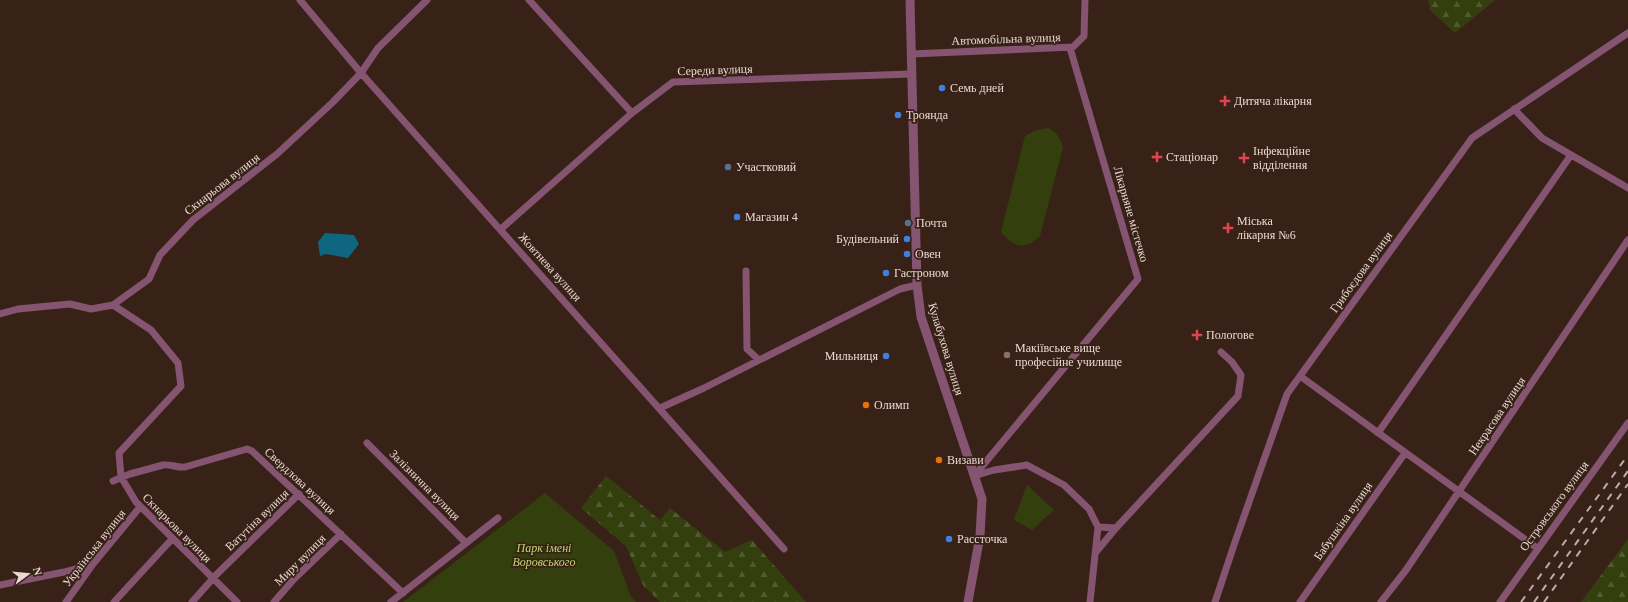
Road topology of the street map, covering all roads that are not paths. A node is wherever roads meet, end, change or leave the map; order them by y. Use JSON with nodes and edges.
{"nodes":[{"id":1,"x":300,"y":0,"type":"edge"},
{"id":2,"x":427,"y":0,"type":"edge"},
{"id":3,"x":528,"y":0,"type":"edge"},
{"id":4,"x":910,"y":0,"type":"edge"},
{"id":5,"x":1085,"y":0,"type":"edge"},
{"id":6,"x":1628,"y":33,"type":"edge"},
{"id":7,"x":1070,"y":48,"type":"junction"},
{"id":8,"x":911,"y":54,"type":"junction"},
{"id":9,"x":361,"y":73,"type":"junction"},
{"id":10,"x":912,"y":74,"type":"junction"},
{"id":11,"x":1514,"y":109,"type":"junction"},
{"id":12,"x":632,"y":113,"type":"junction"},
{"id":13,"x":1571,"y":155,"type":"junction"},
{"id":14,"x":1628,"y":188,"type":"edge"},
{"id":15,"x":501,"y":229,"type":"junction"},
{"id":16,"x":1628,"y":240,"type":"edge"},
{"id":17,"x":746,"y":271,"type":"dead end"},
{"id":18,"x":917,"y":285,"type":"junction"},
{"id":19,"x":112,"y":305,"type":"junction"},
{"id":20,"x":0,"y":314,"type":"edge"},
{"id":21,"x":1221,"y":352,"type":"dead end"},
{"id":22,"x":759,"y":360,"type":"junction"},
{"id":23,"x":1300,"y":376,"type":"junction"},
{"id":24,"x":660,"y":408,"type":"junction"},
{"id":25,"x":1628,"y":423,"type":"edge"},
{"id":26,"x":1378,"y":433,"type":"junction"},
{"id":27,"x":367,"y":443,"type":"dead end"},
{"id":28,"x":1405,"y":453,"type":"junction"},
{"id":29,"x":974,"y":476,"type":"junction"},
{"id":30,"x":120,"y":477,"type":"junction"},
{"id":31,"x":113,"y":481,"type":"dead end"},
{"id":32,"x":1459,"y":491,"type":"junction"},
{"id":33,"x":299,"y":494,"type":"junction"},
{"id":34,"x":140,"y":507,"type":"junction"},
{"id":35,"x":498,"y":518,"type":"dead end"},
{"id":36,"x":1098,"y":527,"type":"junction"},
{"id":37,"x":1116,"y":528,"type":"junction"},
{"id":38,"x":341,"y":534,"type":"junction"},
{"id":39,"x":172,"y":539,"type":"junction"},
{"id":40,"x":466,"y":543,"type":"junction"},
{"id":41,"x":1537,"y":548,"type":"junction"},
{"id":42,"x":784,"y":549,"type":"dead end"},
{"id":43,"x":1096,"y":552,"type":"junction"},
{"id":44,"x":93,"y":564,"type":"junction"},
{"id":45,"x":212,"y":579,"type":"junction"},
{"id":46,"x":0,"y":585,"type":"edge"},
{"id":47,"x":402,"y":593,"type":"junction"},
{"id":48,"x":66,"y":602,"type":"edge"},
{"id":49,"x":114,"y":602,"type":"edge"},
{"id":50,"x":192,"y":602,"type":"edge"},
{"id":51,"x":237,"y":602,"type":"edge"},
{"id":52,"x":274,"y":602,"type":"edge"},
{"id":53,"x":390,"y":602,"type":"edge"},
{"id":54,"x":968,"y":602,"type":"edge"},
{"id":55,"x":1090,"y":602,"type":"edge"},
{"id":56,"x":1215,"y":602,"type":"edge"},
{"id":57,"x":1300,"y":602,"type":"edge"},
{"id":58,"x":1381,"y":602,"type":"edge"},
{"id":59,"x":1500,"y":602,"type":"edge"}],
"edges":[{"from":1,"to":9,"type":"street","name":"Жовтнева вулиця"},
{"from":2,"to":9,"type":"street","name":"Скнарьова вулиця"},
{"from":3,"to":12,"type":"street"},
{"from":4,"to":8,"type":"street","name":"Кулабухова вулиця"},
{"from":5,"to":7,"type":"street","name":"Автомобільна вулиця"},
{"from":6,"to":11,"type":"street","name":"Грибоєдова вулиця"},
{"from":7,"to":8,"type":"street","name":"Автомобільна вулиця"},
{"from":7,"to":29,"type":"street","name":"Лікарняне містечко"},
{"from":8,"to":10,"type":"street","name":"Кулабухова вулиця"},
{"from":9,"to":15,"type":"street","name":"Жовтнева вулиця"},
{"from":9,"to":19,"type":"street","name":"Скнарьова вулиця"},
{"from":10,"to":12,"type":"street","name":"Середи вулиця"},
{"from":10,"to":18,"type":"street","name":"Кулабухова вулиця"},
{"from":11,"to":13,"type":"street"},
{"from":11,"to":23,"type":"street","name":"Грибоєдова вулиця"},
{"from":12,"to":15,"type":"street","name":"Середи вулиця"},
{"from":13,"to":14,"type":"street"},
{"from":13,"to":26,"type":"street"},
{"from":15,"to":24,"type":"street","name":"Жовтнева вулиця"},
{"from":16,"to":32,"type":"street","name":"Некрасова вулиця"},
{"from":17,"to":22,"type":"street"},
{"from":18,"to":22,"type":"street"},
{"from":18,"to":29,"type":"street","name":"Кулабухова вулиця"},
{"from":19,"to":20,"type":"street"},
{"from":19,"to":30,"type":"street","name":"Скнарьова вулиця"},
{"from":21,"to":37,"type":"street"},
{"from":22,"to":24,"type":"street"},
{"from":23,"to":26,"type":"street"},
{"from":23,"to":56,"type":"street","name":"Грибоєдова вулиця"},
{"from":24,"to":42,"type":"street","name":"Жовтнева вулиця"},
{"from":25,"to":41,"type":"street","name":"Островського вулиця"},
{"from":26,"to":28,"type":"street"},
{"from":27,"to":40,"type":"street","name":"Залізнична вулиця"},
{"from":28,"to":32,"type":"street"},
{"from":28,"to":57,"type":"street","name":"Бабушкіна вулиця"},
{"from":29,"to":36,"type":"street"},
{"from":29,"to":54,"type":"street","name":"Кулабухова вулиця"},
{"from":30,"to":31,"type":"street","name":"Свердлова вулиця"},
{"from":30,"to":33,"type":"street","name":"Свердлова вулиця"},
{"from":30,"to":34,"type":"street","name":"Скнарьова вулиця"},
{"from":32,"to":41,"type":"street"},
{"from":32,"to":58,"type":"street","name":"Некрасова вулиця"},
{"from":33,"to":38,"type":"street","name":"Свердлова вулиця"},
{"from":33,"to":45,"type":"street","name":"Ватутіна вулиця"},
{"from":34,"to":39,"type":"street","name":"Скнарьова вулиця"},
{"from":34,"to":44,"type":"street","name":"Українська вулиця"},
{"from":35,"to":40,"type":"street"},
{"from":36,"to":37,"type":"street"},
{"from":36,"to":43,"type":"street"},
{"from":37,"to":43,"type":"street"},
{"from":38,"to":47,"type":"street","name":"Свердлова вулиця"},
{"from":38,"to":52,"type":"street","name":"Миру вулиця"},
{"from":39,"to":45,"type":"street","name":"Скнарьова вулиця"},
{"from":39,"to":49,"type":"street"},
{"from":40,"to":47,"type":"street"},
{"from":41,"to":59,"type":"street","name":"Островського вулиця"},
{"from":43,"to":55,"type":"street"},
{"from":44,"to":46,"type":"street"},
{"from":44,"to":48,"type":"street","name":"Українська вулиця"},
{"from":45,"to":50,"type":"street","name":"Ватутіна вулиця"},
{"from":45,"to":51,"type":"street","name":"Скнарьова вулиця"},
{"from":47,"to":53,"type":"street"}]}
